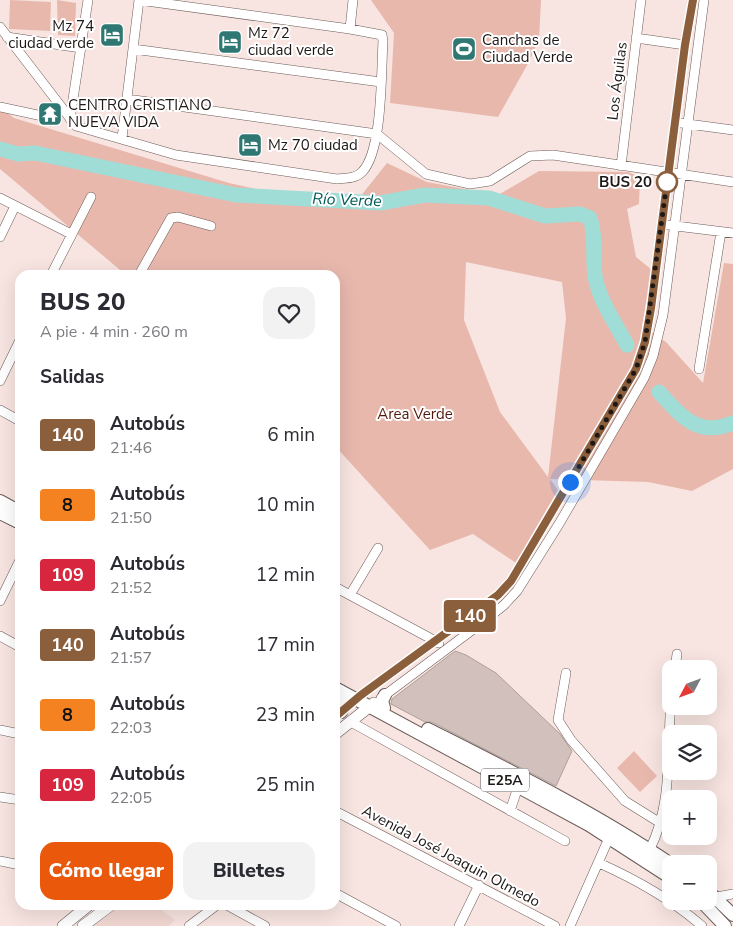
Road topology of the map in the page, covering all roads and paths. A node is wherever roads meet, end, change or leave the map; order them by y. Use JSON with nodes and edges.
{"nodes":[{"id":1,"x":88,"y":0,"type":"edge"},
{"id":2,"x":139,"y":0,"type":"edge"},
{"id":3,"x":353,"y":0,"type":"edge"},
{"id":4,"x":642,"y":0,"type":"edge"},
{"id":5,"x":693,"y":0,"type":"edge"},
{"id":6,"x":704,"y":0,"type":"edge"},
{"id":7,"x":0,"y":27,"type":"edge"},
{"id":8,"x":350,"y":29,"type":"junction"},
{"id":9,"x":7,"y":37,"type":"junction"},
{"id":10,"x":636,"y":38,"type":"junction"},
{"id":11,"x":685,"y":45,"type":"junction"},
{"id":12,"x":81,"y":48,"type":"junction"},
{"id":13,"x":133,"y":49,"type":"junction"},
{"id":14,"x":381,"y":82,"type":"junction"},
{"id":15,"x":127,"y":99,"type":"junction"},
{"id":16,"x":0,"y":107,"type":"edge"},
{"id":17,"x":56,"y":119,"type":"dead end"},
{"id":18,"x":70,"y":119,"type":"junction"},
{"id":19,"x":675,"y":121,"type":"junction"},
{"id":20,"x":687,"y":124,"type":"junction"},
{"id":21,"x":733,"y":130,"type":"edge"},
{"id":22,"x":377,"y":134,"type":"junction"},
{"id":23,"x":122,"y":138,"type":"junction"},
{"id":24,"x":620,"y":166,"type":"junction"},
{"id":25,"x":668,"y":173,"type":"junction"},
{"id":26,"x":680,"y":174,"type":"junction"},
{"id":27,"x":733,"y":182,"type":"edge"},
{"id":28,"x":91,"y":197,"type":"dead end"},
{"id":29,"x":0,"y":198,"type":"edge"},
{"id":30,"x":15,"y":206,"type":"junction"},
{"id":31,"x":662,"y":225,"type":"junction"},
{"id":32,"x":212,"y":226,"type":"dead end"},
{"id":33,"x":673,"y":226,"type":"junction"},
{"id":34,"x":721,"y":232,"type":"junction"},
{"id":35,"x":733,"y":233,"type":"edge"},
{"id":36,"x":71,"y":234,"type":"junction"},
{"id":37,"x":0,"y":237,"type":"edge"},
{"id":38,"x":54,"y":270,"type":"edge"},
{"id":39,"x":142,"y":270,"type":"edge"},
{"id":40,"x":15,"y":350,"type":"edge"},
{"id":41,"x":699,"y":369,"type":"dead end"},
{"id":42,"x":0,"y":381,"type":"edge"},
{"id":43,"x":0,"y":410,"type":"edge"},
{"id":44,"x":15,"y":418,"type":"edge"},
{"id":45,"x":0,"y":501,"type":"edge"},
{"id":46,"x":15,"y":509,"type":"edge"},
{"id":47,"x":0,"y":514,"type":"edge"},
{"id":48,"x":15,"y":521,"type":"edge"},
{"id":49,"x":378,"y":548,"type":"dead end"},
{"id":50,"x":15,"y":570,"type":"edge"},
{"id":51,"x":340,"y":590,"type":"edge"},
{"id":52,"x":350,"y":595,"type":"junction"},
{"id":53,"x":0,"y":601,"type":"edge"},
{"id":54,"x":0,"y":636,"type":"edge"},
{"id":55,"x":437,"y":640,"type":"junction"},
{"id":56,"x":15,"y":644,"type":"edge"},
{"id":57,"x":446,"y":650,"type":"junction"},
{"id":58,"x":677,"y":654,"type":"dead end"},
{"id":59,"x":676,"y":660,"type":"edge"},
{"id":60,"x":566,"y":673,"type":"dead end"},
{"id":61,"x":340,"y":688,"type":"edge"},
{"id":62,"x":340,"y":693,"type":"edge"},
{"id":63,"x":385,"y":695,"type":"joint"},
{"id":64,"x":358,"y":697,"type":"junction"},
{"id":65,"x":376,"y":706,"type":"junction"},
{"id":66,"x":340,"y":711,"type":"edge"},
{"id":67,"x":340,"y":712,"type":"edge"},
{"id":68,"x":670,"y":715,"type":"edge"},
{"id":69,"x":351,"y":722,"type":"junction"},
{"id":70,"x":0,"y":730,"type":"edge"},
{"id":71,"x":340,"y":730,"type":"edge"},
{"id":72,"x":15,"y":733,"type":"edge"},
{"id":73,"x":518,"y":787,"type":"junction"},
{"id":74,"x":666,"y":790,"type":"edge"},
{"id":75,"x":0,"y":796,"type":"edge"},
{"id":76,"x":15,"y":799,"type":"edge"},
{"id":77,"x":510,"y":811,"type":"junction"},
{"id":78,"x":340,"y":814,"type":"edge"},
{"id":79,"x":662,"y":824,"type":"joint"},
{"id":80,"x":609,"y":838,"type":"junction"},
{"id":81,"x":565,"y":841,"type":"dead end"},
{"id":82,"x":650,"y":850,"type":"junction"},
{"id":83,"x":662,"y":858,"type":"edge"},
{"id":84,"x":0,"y":861,"type":"edge"},
{"id":85,"x":599,"y":863,"type":"junction"},
{"id":86,"x":15,"y":864,"type":"edge"},
{"id":87,"x":662,"y":872,"type":"edge"},
{"id":88,"x":479,"y":885,"type":"junction"},
{"id":89,"x":662,"y":893,"type":"edge"},
{"id":90,"x":733,"y":894,"type":"edge"},
{"id":91,"x":340,"y":896,"type":"edge"},
{"id":92,"x":717,"y":897,"type":"edge"},
{"id":93,"x":717,"y":905,"type":"edge"},
{"id":94,"x":83,"y":910,"type":"edge"},
{"id":95,"x":104,"y":910,"type":"edge"},
{"id":96,"x":210,"y":910,"type":"edge"},
{"id":97,"x":236,"y":910,"type":"edge"},
{"id":98,"x":687,"y":910,"type":"edge"},
{"id":99,"x":714,"y":910,"type":"edge"},
{"id":100,"x":733,"y":915,"type":"edge"},
{"id":101,"x":63,"y":926,"type":"edge"},
{"id":102,"x":83,"y":926,"type":"edge"},
{"id":103,"x":189,"y":926,"type":"edge"},
{"id":104,"x":265,"y":926,"type":"edge"},
{"id":105,"x":396,"y":926,"type":"edge"},
{"id":106,"x":459,"y":926,"type":"edge"},
{"id":107,"x":555,"y":926,"type":"edge"},
{"id":108,"x":570,"y":926,"type":"edge"},
{"id":109,"x":702,"y":926,"type":"edge"},
{"id":110,"x":725,"y":926,"type":"edge"}],
"edges":[{"from":1,"to":12,"type":"street"},
{"from":2,"to":8,"type":"street"},
{"from":2,"to":13,"type":"street"},
{"from":3,"to":8,"type":"street"},
{"from":4,"to":10,"type":"street","name":"Los Águilas"},
{"from":5,"to":11,"type":"street"},
{"from":6,"to":20,"type":"street"},
{"from":7,"to":9,"type":"street"},
{"from":8,"to":14,"type":"street"},
{"from":9,"to":12,"type":"street"},
{"from":9,"to":18,"type":"street"},
{"from":10,"to":11,"type":"street"},
{"from":10,"to":24,"type":"street","name":"Los Águilas"},
{"from":11,"to":19,"type":"street"},
{"from":12,"to":18,"type":"street"},
{"from":13,"to":14,"type":"street"},
{"from":13,"to":15,"type":"street"},
{"from":14,"to":22,"type":"street"},
{"from":15,"to":22,"type":"street"},
{"from":15,"to":23,"type":"street"},
{"from":16,"to":17,"type":"street"},
{"from":18,"to":23,"type":"street"},
{"from":19,"to":20,"type":"street"},
{"from":19,"to":25,"type":"street"},
{"from":20,"to":21,"type":"street"},
{"from":20,"to":26,"type":"street"},
{"from":22,"to":23,"type":"street"},
{"from":22,"to":24,"type":"street"},
{"from":24,"to":25,"type":"street"},
{"from":25,"to":26,"type":"street"},
{"from":25,"to":31,"type":"street"},
{"from":26,"to":27,"type":"street"},
{"from":26,"to":33,"type":"street"},
{"from":28,"to":36,"type":"street"},
{"from":29,"to":30,"type":"street"},
{"from":30,"to":36,"type":"street"},
{"from":30,"to":37,"type":"street"},
{"from":31,"to":33,"type":"street"},
{"from":31,"to":55,"type":"street"},
{"from":32,"to":39,"type":"street"},
{"from":33,"to":34,"type":"street"},
{"from":33,"to":57,"type":"street"},
{"from":34,"to":35,"type":"street"},
{"from":34,"to":41,"type":"street"},
{"from":36,"to":38,"type":"street"},
{"from":40,"to":42,"type":"street"},
{"from":43,"to":44,"type":"street"},
{"from":45,"to":46,"type":"highway"},
{"from":47,"to":48,"type":"highway"},
{"from":49,"to":52,"type":"street"},
{"from":50,"to":53,"type":"street"},
{"from":51,"to":52,"type":"street"},
{"from":52,"to":55,"type":"street"},
{"from":54,"to":56,"type":"street"},
{"from":55,"to":57,"type":"street"},
{"from":55,"to":64,"type":"street"},
{"from":57,"to":63,"type":"street"},
{"from":58,"to":59,"type":"street"},
{"from":60,"to":79,"type":"street"},
{"from":61,"to":64,"type":"highway","number":"E25A"},
{"from":62,"to":66,"type":"highway"},
{"from":63,"to":65,"type":"highway"},
{"from":64,"to":65,"type":"highway","number":"E25A"},
{"from":64,"to":67,"type":"main road"},
{"from":65,"to":69,"type":"main road"},
{"from":65,"to":73,"type":"highway","number":"E25A"},
{"from":65,"to":82,"type":"highway","number":"E25A"},
{"from":68,"to":74,"type":"street"},
{"from":69,"to":71,"type":"main road"},
{"from":69,"to":77,"type":"street"},
{"from":70,"to":72,"type":"street"},
{"from":73,"to":77,"type":"street"},
{"from":73,"to":80,"type":"highway","number":"E25A"},
{"from":75,"to":76,"type":"street"},
{"from":77,"to":81,"type":"street"},
{"from":78,"to":88,"type":"street","name":"Avenida José Joaquin Olmedo"},
{"from":79,"to":82,"type":"street"},
{"from":80,"to":85,"type":"street"},
{"from":80,"to":87,"type":"highway","number":"E25A"},
{"from":82,"to":83,"type":"highway","number":"E25A"},
{"from":84,"to":86,"type":"street"},
{"from":85,"to":89,"type":"street"},
{"from":85,"to":108,"type":"street"},
{"from":88,"to":106,"type":"street"},
{"from":88,"to":107,"type":"street","name":"Avenida José Joaquin Olmedo"},
{"from":90,"to":92,"type":"street"},
{"from":91,"to":105,"type":"street"},
{"from":93,"to":100,"type":"highway"},
{"from":94,"to":101,"type":"main road"},
{"from":95,"to":102,"type":"main road"},
{"from":96,"to":103,"type":"street"},
{"from":97,"to":104,"type":"street"},
{"from":98,"to":109,"type":"street"},
{"from":99,"to":110,"type":"highway"}]}
